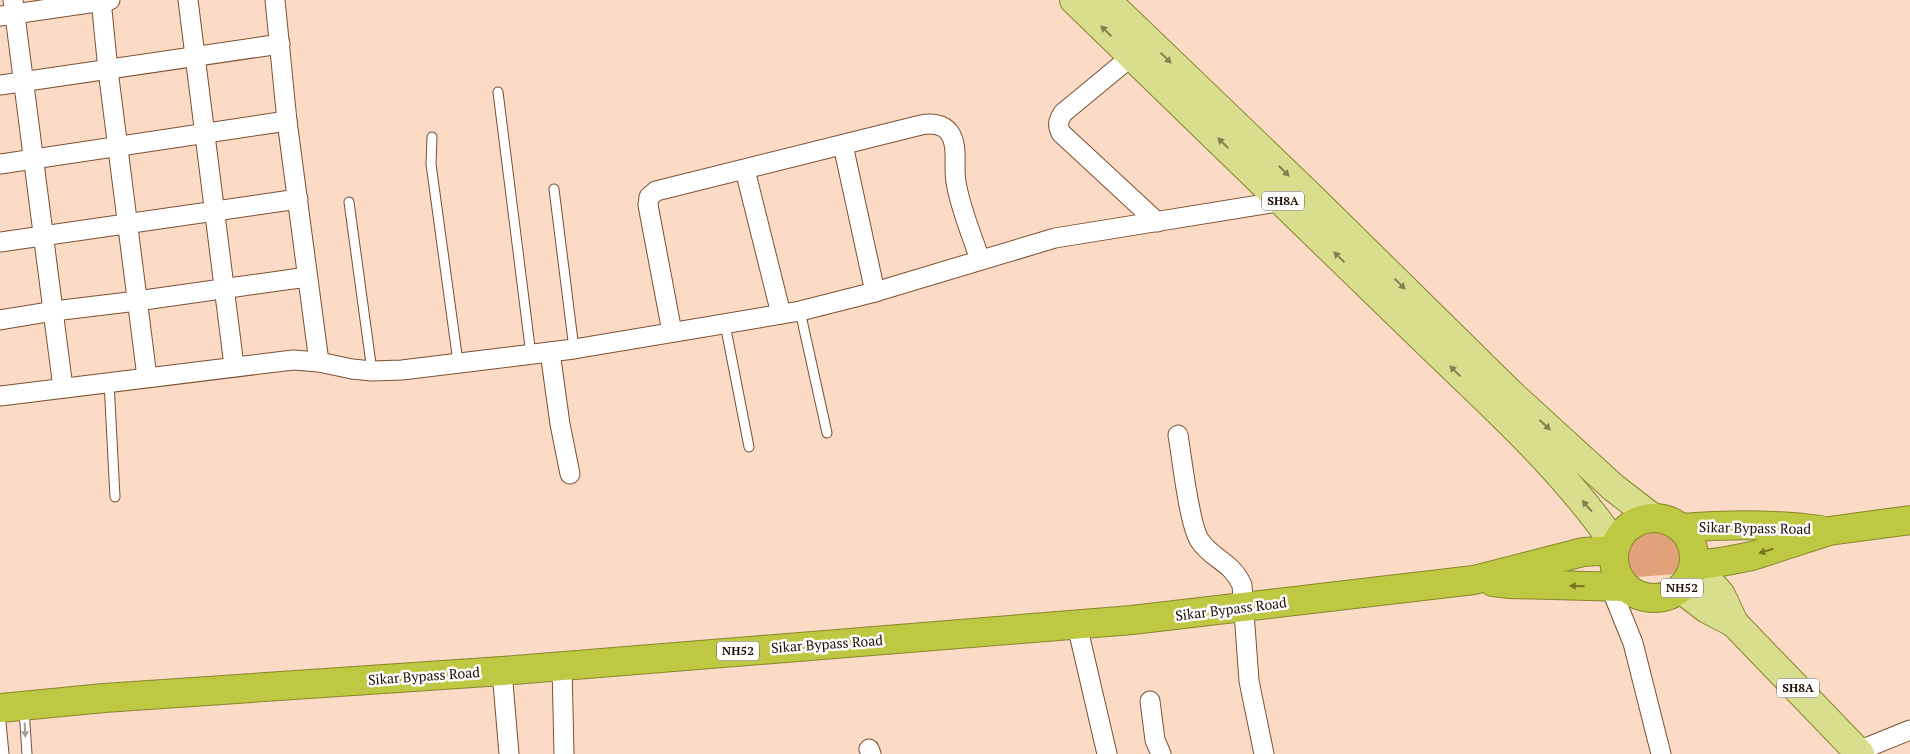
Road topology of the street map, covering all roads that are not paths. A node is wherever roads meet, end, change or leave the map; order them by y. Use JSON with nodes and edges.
{"nodes":[{"id":1,"x":104,"y":0,"type":"edge"},
{"id":2,"x":188,"y":0,"type":"edge"},
{"id":3,"x":275,"y":0,"type":"edge"},
{"id":4,"x":1074,"y":0,"type":"edge"},
{"id":5,"x":1106,"y":0,"type":"edge"},
{"id":6,"x":9,"y":10,"type":"edge"},
{"id":7,"x":280,"y":44,"type":"junction"},
{"id":8,"x":1132,"y":56,"type":"junction"},
{"id":9,"x":195,"y":57,"type":"junction"},
{"id":10,"x":108,"y":70,"type":"junction"},
{"id":11,"x":24,"y":80,"type":"junction"},
{"id":12,"x":0,"y":86,"type":"edge"},
{"id":13,"x":498,"y":92,"type":"dead end"},
{"id":14,"x":287,"y":121,"type":"junction"},
{"id":15,"x":205,"y":133,"type":"junction"},
{"id":16,"x":432,"y":137,"type":"dead end"},
{"id":17,"x":118,"y":145,"type":"junction"},
{"id":18,"x":844,"y":145,"type":"junction"},
{"id":19,"x":34,"y":158,"type":"junction"},
{"id":20,"x":0,"y":164,"type":"edge"},
{"id":21,"x":745,"y":170,"type":"junction"},
{"id":22,"x":554,"y":189,"type":"dead end"},
{"id":23,"x":298,"y":198,"type":"junction"},
{"id":24,"x":1283,"y":201,"type":"junction"},
{"id":25,"x":349,"y":202,"type":"dead end"},
{"id":26,"x":214,"y":212,"type":"junction"},
{"id":27,"x":1157,"y":222,"type":"junction"},
{"id":28,"x":128,"y":224,"type":"junction"},
{"id":29,"x":44,"y":236,"type":"junction"},
{"id":30,"x":0,"y":242,"type":"edge"},
{"id":31,"x":980,"y":260,"type":"junction"},
{"id":32,"x":307,"y":277,"type":"junction"},
{"id":33,"x":224,"y":289,"type":"junction"},
{"id":34,"x":875,"y":292,"type":"junction"},
{"id":35,"x":137,"y":301,"type":"junction"},
{"id":36,"x":54,"y":311,"type":"junction"},
{"id":37,"x":800,"y":311,"type":"junction"},
{"id":38,"x":781,"y":314,"type":"junction"},
{"id":39,"x":0,"y":320,"type":"edge"},
{"id":40,"x":725,"y":324,"type":"junction"},
{"id":41,"x":672,"y":332,"type":"junction"},
{"id":42,"x":574,"y":349,"type":"junction"},
{"id":43,"x":540,"y":353,"type":"junction"},
{"id":44,"x":319,"y":362,"type":"junction"},
{"id":45,"x":458,"y":362,"type":"junction"},
{"id":46,"x":234,"y":366,"type":"junction"},
{"id":47,"x":372,"y":371,"type":"junction"},
{"id":48,"x":147,"y":377,"type":"junction"},
{"id":49,"x":109,"y":382,"type":"junction"},
{"id":50,"x":64,"y":388,"type":"junction"},
{"id":51,"x":0,"y":396,"type":"edge"},
{"id":52,"x":827,"y":433,"type":"dead end"},
{"id":53,"x":1178,"y":435,"type":"dead end"},
{"id":54,"x":748,"y":447,"type":"dead end"},
{"id":55,"x":570,"y":474,"type":"dead end"},
{"id":56,"x":115,"y":497,"type":"dead end"},
{"id":57,"x":1653,"y":518,"type":"junction"},
{"id":58,"x":1910,"y":520,"type":"edge"},
{"id":59,"x":1681,"y":528,"type":"junction"},
{"id":60,"x":1829,"y":531,"type":"junction"},
{"id":61,"x":1615,"y":548,"type":"junction"},
{"id":62,"x":1689,"y":575,"type":"junction"},
{"id":63,"x":1474,"y":580,"type":"junction"},
{"id":64,"x":1618,"y":587,"type":"junction"},
{"id":65,"x":1245,"y":607,"type":"junction"},
{"id":66,"x":1077,"y":625,"type":"junction"},
{"id":67,"x":562,"y":666,"type":"junction"},
{"id":68,"x":502,"y":671,"type":"junction"},
{"id":69,"x":1150,"y":701,"type":"dead end"},
{"id":70,"x":12,"y":707,"type":"edge"},
{"id":71,"x":1910,"y":730,"type":"edge"},
{"id":72,"x":1859,"y":753,"type":"edge"},
{"id":73,"x":4,"y":754,"type":"edge"},
{"id":74,"x":26,"y":754,"type":"edge"},
{"id":75,"x":509,"y":754,"type":"edge"},
{"id":76,"x":564,"y":754,"type":"edge"},
{"id":77,"x":1091,"y":754,"type":"edge"},
{"id":78,"x":1102,"y":754,"type":"edge"},
{"id":79,"x":1107,"y":754,"type":"edge"},
{"id":80,"x":1162,"y":754,"type":"edge"},
{"id":81,"x":1264,"y":754,"type":"edge"},
{"id":82,"x":1661,"y":754,"type":"edge"}],
"edges":[{"from":1,"to":6,"type":"street"},
{"from":1,"to":10,"type":"street"},
{"from":2,"to":9,"type":"street"},
{"from":3,"to":7,"type":"street"},
{"from":8,"to":4,"type":"main road","number":"SH8A","one_way":true},
{"from":5,"to":57,"type":"main road","number":"SH8A","one_way":true},
{"from":6,"to":11,"type":"street"},
{"from":7,"to":9,"type":"street"},
{"from":7,"to":14,"type":"street"},
{"from":24,"to":8,"type":"main road","number":"SH8A","one_way":true},
{"from":8,"to":27,"type":"street"},
{"from":9,"to":10,"type":"street"},
{"from":9,"to":15,"type":"street"},
{"from":10,"to":11,"type":"street"},
{"from":10,"to":17,"type":"street"},
{"from":11,"to":12,"type":"street"},
{"from":11,"to":19,"type":"street"},
{"from":13,"to":43,"type":"lane"},
{"from":14,"to":15,"type":"street"},
{"from":14,"to":23,"type":"street"},
{"from":15,"to":17,"type":"street"},
{"from":15,"to":26,"type":"street"},
{"from":16,"to":45,"type":"lane"},
{"from":17,"to":19,"type":"street"},
{"from":17,"to":28,"type":"street"},
{"from":18,"to":21,"type":"street"},
{"from":18,"to":31,"type":"street"},
{"from":18,"to":34,"type":"street"},
{"from":19,"to":20,"type":"street"},
{"from":19,"to":29,"type":"street"},
{"from":21,"to":38,"type":"street"},
{"from":21,"to":41,"type":"street"},
{"from":22,"to":42,"type":"lane"},
{"from":23,"to":26,"type":"street"},
{"from":23,"to":32,"type":"street"},
{"from":24,"to":27,"type":"street"},
{"from":61,"to":24,"type":"main road","number":"SH8A","one_way":true},
{"from":25,"to":47,"type":"lane"},
{"from":26,"to":28,"type":"street"},
{"from":26,"to":33,"type":"street"},
{"from":27,"to":31,"type":"street"},
{"from":28,"to":29,"type":"street"},
{"from":28,"to":35,"type":"street"},
{"from":29,"to":30,"type":"street"},
{"from":29,"to":36,"type":"street"},
{"from":31,"to":34,"type":"street"},
{"from":32,"to":33,"type":"street"},
{"from":32,"to":44,"type":"street"},
{"from":33,"to":35,"type":"street"},
{"from":33,"to":46,"type":"street"},
{"from":34,"to":37,"type":"street"},
{"from":35,"to":36,"type":"street"},
{"from":35,"to":48,"type":"street"},
{"from":36,"to":39,"type":"street"},
{"from":36,"to":50,"type":"street"},
{"from":37,"to":38,"type":"street"},
{"from":37,"to":52,"type":"lane"},
{"from":38,"to":40,"type":"street"},
{"from":40,"to":41,"type":"street"},
{"from":40,"to":54,"type":"lane"},
{"from":41,"to":42,"type":"street"},
{"from":42,"to":43,"type":"street"},
{"from":43,"to":45,"type":"street"},
{"from":43,"to":55,"type":"street"},
{"from":44,"to":46,"type":"street"},
{"from":44,"to":47,"type":"street"},
{"from":45,"to":47,"type":"street"},
{"from":46,"to":48,"type":"street"},
{"from":48,"to":49,"type":"street"},
{"from":49,"to":50,"type":"street"},
{"from":49,"to":56,"type":"lane"},
{"from":50,"to":51,"type":"street"},
{"from":53,"to":65,"type":"street"},
{"from":57,"to":59,"type":"highway","name":"Sikar Bypass Road","number":"NH52"},
{"from":57,"to":61,"type":"highway"},
{"from":58,"to":60,"type":"highway","name":"Sikar Bypass Road","number":"NH52"},
{"from":59,"to":60,"type":"highway","name":"Sikar Bypass Road","number":"NH52"},
{"from":59,"to":62,"type":"highway","name":"Sikar Bypass Road","number":"NH52"},
{"from":60,"to":62,"type":"highway","name":"Sikar Bypass Road","number":"NH52","one_way":true},
{"from":61,"to":63,"type":"highway","name":"Sikar Bypass Road","number":"NH52"},
{"from":61,"to":64,"type":"highway"},
{"from":62,"to":64,"type":"highway","name":"Sikar Bypass Road","number":"NH52"},
{"from":62,"to":72,"type":"main road","number":"SH8A"},
{"from":64,"to":63,"type":"highway","name":"Sikar Bypass Road","number":"NH52","one_way":true},
{"from":63,"to":65,"type":"highway","name":"Sikar Bypass Road","number":"NH52"},
{"from":64,"to":82,"type":"street"},
{"from":65,"to":66,"type":"highway","name":"Sikar Bypass Road","number":"NH52"},
{"from":65,"to":81,"type":"street"},
{"from":66,"to":67,"type":"highway","name":"Sikar Bypass Road","number":"NH52"},
{"from":66,"to":79,"type":"street"},
{"from":67,"to":68,"type":"highway","name":"Sikar Bypass Road","number":"NH52"},
{"from":67,"to":76,"type":"street"},
{"from":68,"to":70,"type":"highway","name":"Sikar Bypass Road","number":"NH52"},
{"from":68,"to":75,"type":"street"},
{"from":69,"to":80,"type":"street"},
{"from":70,"to":73,"type":"lane"},
{"from":70,"to":74,"type":"lane","one_way":true},
{"from":71,"to":72,"type":"street"},
{"from":77,"to":78,"type":"street"}]}
